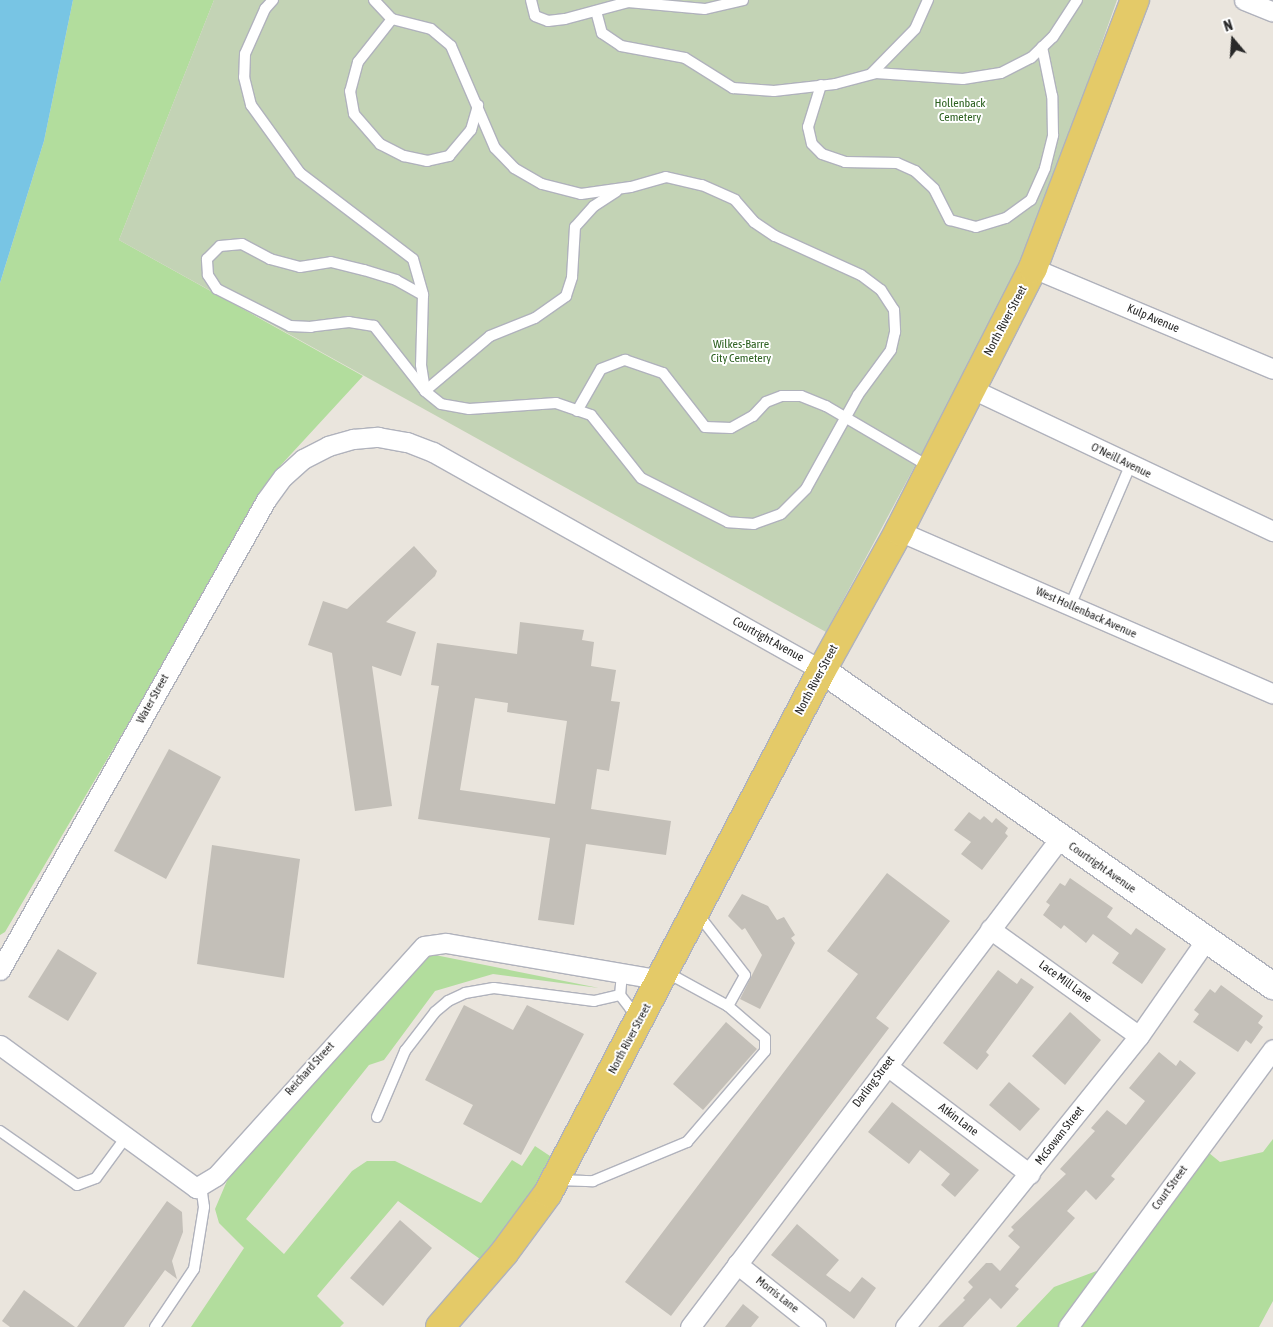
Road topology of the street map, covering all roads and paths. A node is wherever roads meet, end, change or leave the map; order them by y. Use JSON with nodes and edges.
{"nodes":[{"id":1,"x":273,"y":0,"type":"edge"},
{"id":2,"x":374,"y":0,"type":"edge"},
{"id":3,"x":531,"y":0,"type":"edge"},
{"id":4,"x":743,"y":0,"type":"edge"},
{"id":5,"x":928,"y":0,"type":"edge"},
{"id":6,"x":1077,"y":0,"type":"edge"},
{"id":7,"x":1244,"y":0,"type":"edge"},
{"id":8,"x":1132,"y":1,"type":"edge"},
{"id":9,"x":596,"y":11,"type":"junction"},
{"id":10,"x":1273,"y":12,"type":"edge"},
{"id":11,"x":392,"y":19,"type":"junction"},
{"id":12,"x":1042,"y":47,"type":"junction"},
{"id":13,"x":872,"y":74,"type":"junction"},
{"id":14,"x":821,"y":86,"type":"junction"},
{"id":15,"x":478,"y":105,"type":"junction"},
{"id":16,"x":620,"y":189,"type":"junction"},
{"id":17,"x":1033,"y":268,"type":"junction"},
{"id":18,"x":424,"y":295,"type":"junction"},
{"id":19,"x":1273,"y":369,"type":"edge"},
{"id":20,"x":970,"y":388,"type":"junction"},
{"id":21,"x":425,"y":391,"type":"junction"},
{"id":22,"x":577,"y":411,"type":"junction"},
{"id":23,"x":844,"y":418,"type":"junction"},
{"id":24,"x":328,"y":446,"type":"joint"},
{"id":25,"x":1130,"y":466,"type":"junction"},
{"id":26,"x":931,"y":468,"type":"junction"},
{"id":27,"x":1273,"y":531,"type":"edge"},
{"id":28,"x":900,"y":532,"type":"junction"},
{"id":29,"x":1070,"y":606,"type":"junction"},
{"id":30,"x":822,"y":670,"type":"junction"},
{"id":31,"x":1273,"y":694,"type":"edge"},
{"id":32,"x":1060,"y":838,"type":"junction"},
{"id":33,"x":696,"y":913,"type":"junction"},
{"id":34,"x":990,"y":929,"type":"junction"},
{"id":35,"x":1206,"y":940,"type":"junction"},
{"id":36,"x":0,"y":970,"type":"edge"},
{"id":37,"x":622,"y":973,"type":"junction"},
{"id":38,"x":664,"y":976,"type":"junction"},
{"id":39,"x":1273,"y":986,"type":"edge"},
{"id":40,"x":620,"y":995,"type":"junction"},
{"id":41,"x":728,"y":1006,"type":"junction"},
{"id":42,"x":644,"y":1013,"type":"junction"},
{"id":43,"x":1139,"y":1036,"type":"junction"},
{"id":44,"x":0,"y":1045,"type":"edge"},
{"id":45,"x":1273,"y":1049,"type":"edge"},
{"id":46,"x":887,"y":1066,"type":"junction"},
{"id":47,"x":377,"y":1117,"type":"dead end"},
{"id":48,"x":0,"y":1131,"type":"edge"},
{"id":49,"x":126,"y":1137,"type":"junction"},
{"id":50,"x":1030,"y":1174,"type":"junction"},
{"id":51,"x":554,"y":1180,"type":"junction"},
{"id":52,"x":201,"y":1185,"type":"junction"},
{"id":53,"x":737,"y":1264,"type":"junction"},
{"id":54,"x":155,"y":1327,"type":"edge"},
{"id":55,"x":440,"y":1327,"type":"edge"},
{"id":56,"x":690,"y":1327,"type":"edge"},
{"id":57,"x":816,"y":1327,"type":"edge"},
{"id":58,"x":905,"y":1327,"type":"edge"},
{"id":59,"x":1068,"y":1327,"type":"edge"}],
"edges":[{"from":1,"to":18,"type":"lane"},
{"from":2,"to":11,"type":"lane"},
{"from":3,"to":9,"type":"lane"},
{"from":4,"to":9,"type":"lane"},
{"from":5,"to":13,"type":"lane"},
{"from":6,"to":12,"type":"lane"},
{"from":7,"to":10,"type":"street"},
{"from":8,"to":17,"type":"main road","name":"North River Street"},
{"from":9,"to":14,"type":"lane"},
{"from":11,"to":15,"type":"lane"},
{"from":11,"to":15,"type":"lane"},
{"from":12,"to":13,"type":"lane"},
{"from":12,"to":14,"type":"lane"},
{"from":13,"to":14,"type":"lane"},
{"from":15,"to":16,"type":"lane"},
{"from":16,"to":21,"type":"lane"},
{"from":16,"to":23,"type":"lane"},
{"from":17,"to":19,"type":"street","name":"Kulp Avenue"},
{"from":17,"to":20,"type":"main road","name":"North River Street"},
{"from":18,"to":21,"type":"lane"},
{"from":18,"to":21,"type":"lane"},
{"from":20,"to":25,"type":"street","name":"O'Neill Avenue"},
{"from":20,"to":26,"type":"main road","name":"North River Street"},
{"from":21,"to":22,"type":"lane"},
{"from":22,"to":23,"type":"lane"},
{"from":22,"to":23,"type":"lane"},
{"from":23,"to":26,"type":"lane"},
{"from":24,"to":30,"type":"street","name":"Courtright Avenue"},
{"from":24,"to":36,"type":"street","name":"Water Street"},
{"from":25,"to":27,"type":"street","name":"O'Neill Avenue"},
{"from":25,"to":29,"type":"lane"},
{"from":26,"to":28,"type":"main road","name":"North River Street"},
{"from":28,"to":29,"type":"street","name":"West Hollenback Avenue"},
{"from":28,"to":30,"type":"main road","name":"North River Street"},
{"from":29,"to":31,"type":"street","name":"West Hollenback Avenue"},
{"from":30,"to":32,"type":"main road","name":"Courtright Avenue"},
{"from":30,"to":33,"type":"main road","name":"North River Street"},
{"from":32,"to":34,"type":"street","name":"Darling Street"},
{"from":32,"to":35,"type":"main road","name":"Courtright Avenue"},
{"from":33,"to":38,"type":"main road","name":"North River Street"},
{"from":33,"to":41,"type":"lane"},
{"from":34,"to":43,"type":"street","name":"Lace Mill Lane"},
{"from":34,"to":46,"type":"street","name":"Darling Street"},
{"from":35,"to":39,"type":"main road","name":"Courtright Avenue"},
{"from":35,"to":43,"type":"street","name":"McGowan Street"},
{"from":37,"to":38,"type":"street","name":"Reichard Street"},
{"from":37,"to":40,"type":"lane"},
{"from":37,"to":52,"type":"street","name":"Reichard Street"},
{"from":38,"to":41,"type":"lane"},
{"from":38,"to":42,"type":"main road","name":"North River Street"},
{"from":40,"to":42,"type":"lane"},
{"from":40,"to":47,"type":"lane"},
{"from":41,"to":51,"type":"lane"},
{"from":42,"to":51,"type":"main road","name":"North River Street"},
{"from":43,"to":50,"type":"street","name":"McGowan Street"},
{"from":44,"to":49,"type":"street"},
{"from":45,"to":59,"type":"street","name":"Court Street"},
{"from":46,"to":50,"type":"street","name":"Atkin Lane"},
{"from":46,"to":53,"type":"street","name":"Darling Street"},
{"from":48,"to":49,"type":"lane"},
{"from":49,"to":52,"type":"street"},
{"from":50,"to":58,"type":"street","name":"McGowan Street"},
{"from":51,"to":55,"type":"main road","name":"North River Street"},
{"from":52,"to":54,"type":"lane"},
{"from":53,"to":56,"type":"street","name":"Darling Street"},
{"from":53,"to":57,"type":"street","name":"Morris Lane"}]}
